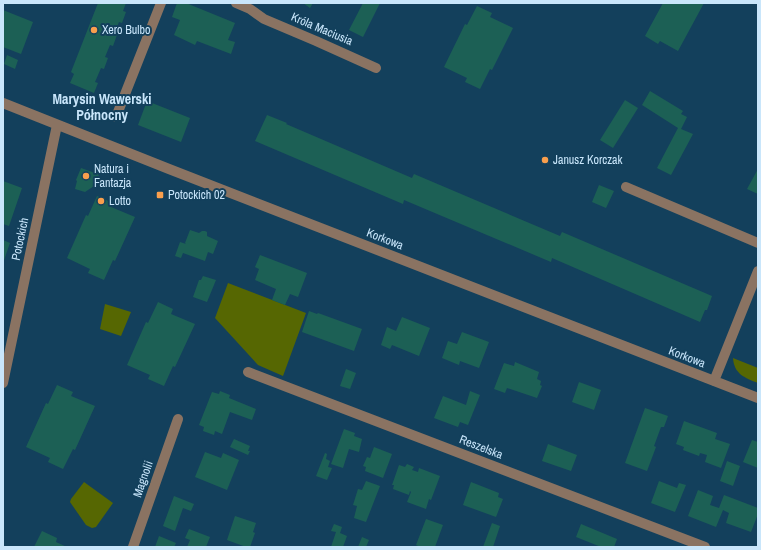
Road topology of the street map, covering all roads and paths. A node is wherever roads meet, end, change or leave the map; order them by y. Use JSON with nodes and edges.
{"nodes":[{"id":1,"x":161,"y":3,"type":"edge"},
{"id":2,"x":236,"y":3,"type":"edge"},
{"id":3,"x":376,"y":68,"type":"dead end"},
{"id":4,"x":3,"y":103,"type":"edge"},
{"id":5,"x":116,"y":117,"type":"dead end"},
{"id":6,"x":57,"y":125,"type":"junction"},
{"id":7,"x":626,"y":187,"type":"dead end"},
{"id":8,"x":758,"y":243,"type":"edge"},
{"id":9,"x":758,"y":271,"type":"edge"},
{"id":10,"x":248,"y":372,"type":"dead end"},
{"id":11,"x":714,"y":381,"type":"junction"},
{"id":12,"x":3,"y":383,"type":"edge"},
{"id":13,"x":758,"y":398,"type":"edge"},
{"id":14,"x":178,"y":419,"type":"dead end"},
{"id":15,"x":133,"y":547,"type":"edge"},
{"id":16,"x":705,"y":547,"type":"edge"}],
"edges":[{"from":1,"to":5,"type":"street"},
{"from":2,"to":3,"type":"street","name":"Króla Maciusia"},
{"from":4,"to":6,"type":"street","name":"Korkowa"},
{"from":6,"to":11,"type":"street","name":"Korkowa"},
{"from":6,"to":12,"type":"street","name":"Potockich"},
{"from":7,"to":8,"type":"street"},
{"from":9,"to":11,"type":"street"},
{"from":10,"to":16,"type":"street","name":"Reszelska"},
{"from":11,"to":13,"type":"street","name":"Korkowa"},
{"from":14,"to":15,"type":"street","name":"Magnolii"}]}
